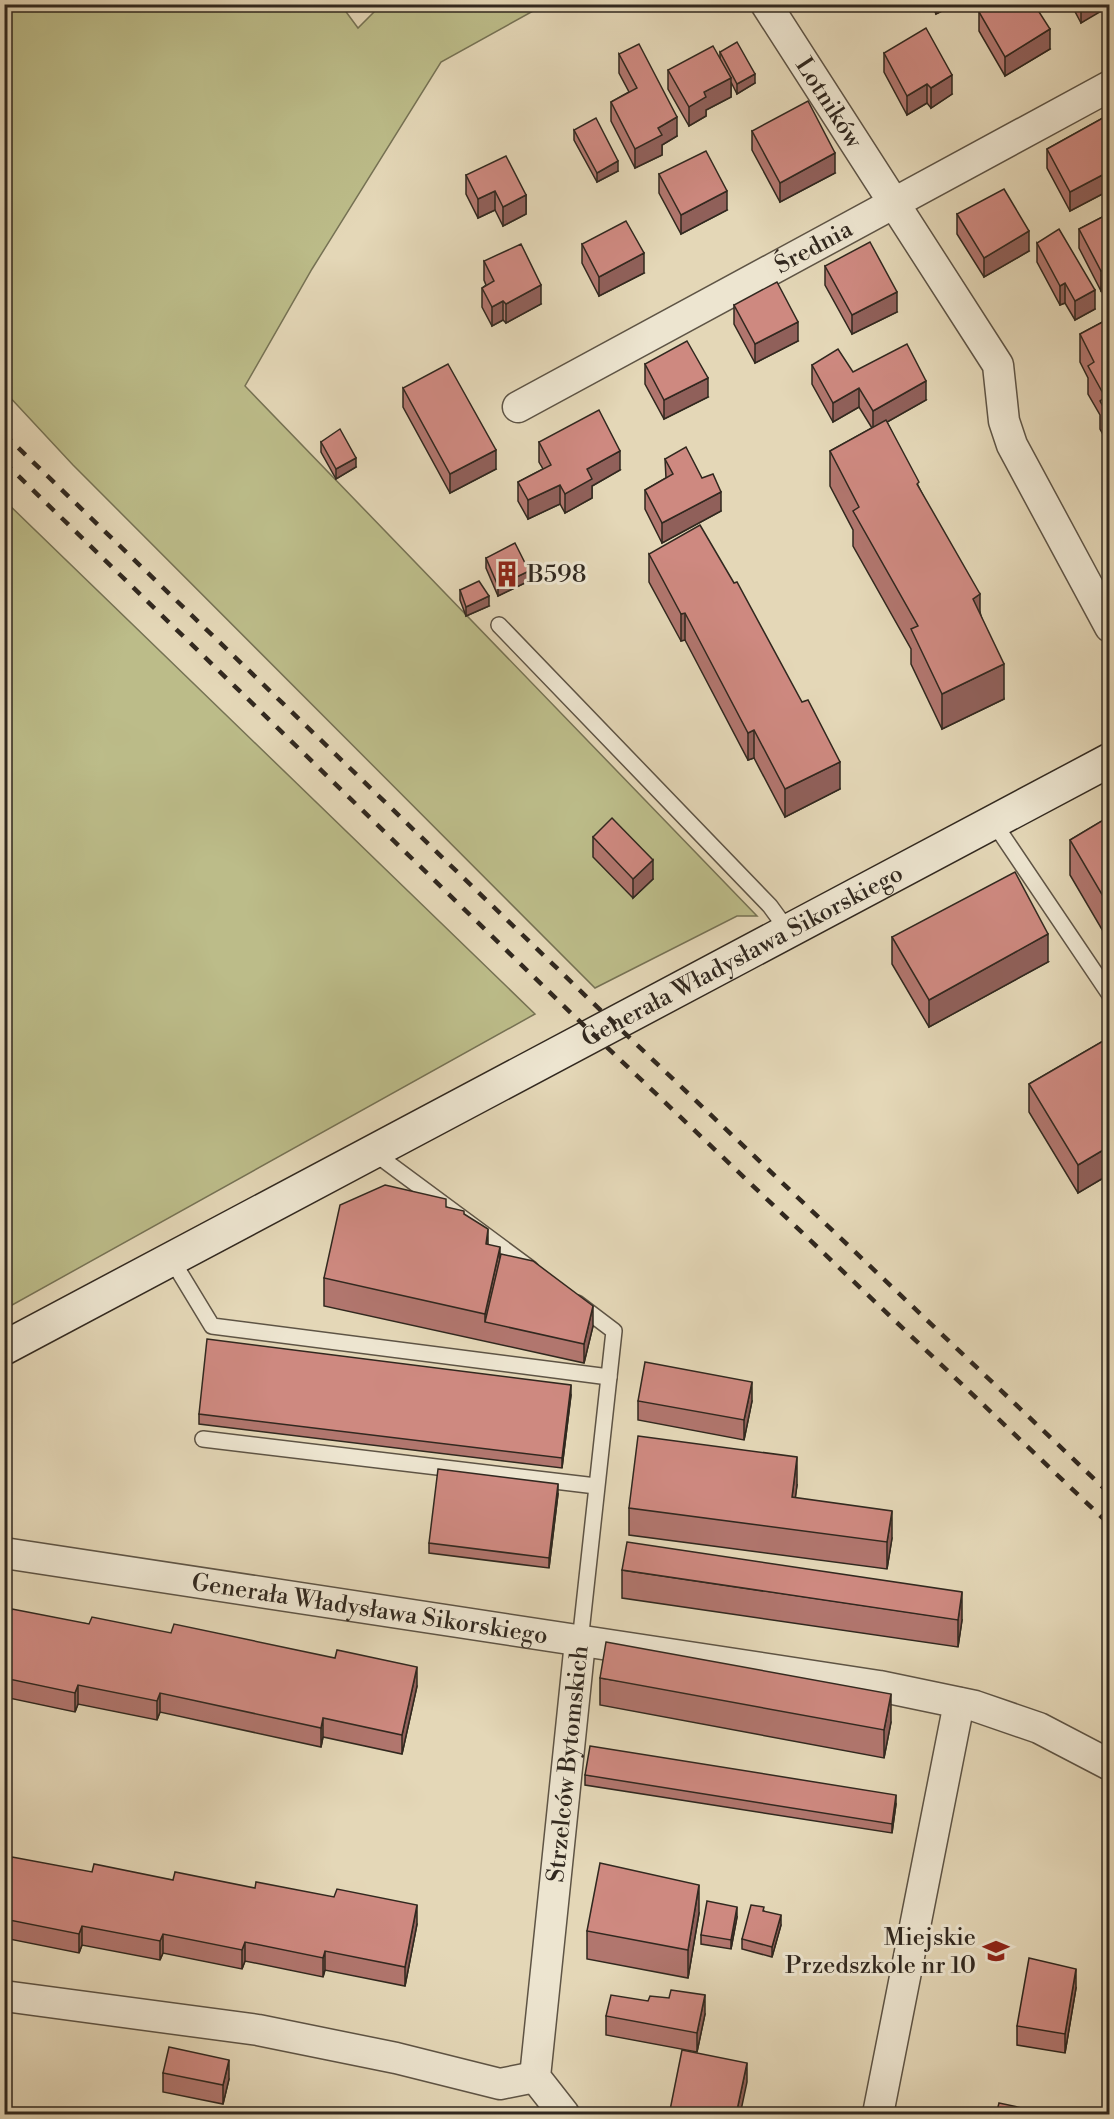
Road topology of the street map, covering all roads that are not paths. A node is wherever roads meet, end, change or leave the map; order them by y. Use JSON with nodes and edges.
{"nodes":[{"id":1,"x":766,"y":4,"type":"edge"},
{"id":2,"x":1110,"y":86,"type":"edge"},
{"id":3,"x":891,"y":202,"type":"junction"},
{"id":4,"x":518,"y":407,"type":"dead end"},
{"id":5,"x":499,"y":625,"type":"dead end"},
{"id":6,"x":1110,"y":627,"type":"edge"},
{"id":7,"x":1110,"y":760,"type":"edge"},
{"id":8,"x":994,"y":823,"type":"junction"},
{"id":9,"x":789,"y":932,"type":"junction"},
{"id":10,"x":1110,"y":996,"type":"edge"},
{"id":11,"x":373,"y":1152,"type":"junction"},
{"id":12,"x":172,"y":1260,"type":"junction"},
{"id":13,"x":540,"y":1276,"type":"edge"},
{"id":14,"x":568,"y":1296,"type":"edge"},
{"id":15,"x":4,"y":1348,"type":"edge"},
{"id":16,"x":609,"y":1377,"type":"junction"},
{"id":17,"x":203,"y":1440,"type":"dead end"},
{"id":18,"x":596,"y":1486,"type":"junction"},
{"id":19,"x":4,"y":1553,"type":"edge"},
{"id":20,"x":580,"y":1642,"type":"junction"},
{"id":21,"x":958,"y":1703,"type":"junction"},
{"id":22,"x":1110,"y":1765,"type":"edge"},
{"id":23,"x":4,"y":1996,"type":"edge"},
{"id":24,"x":535,"y":2077,"type":"junction"},
{"id":25,"x":564,"y":2115,"type":"edge"},
{"id":26,"x":878,"y":2115,"type":"edge"}],
"edges":[{"from":1,"to":3,"type":"street","name":"Lotników"},
{"from":2,"to":3,"type":"street","name":"Średnia"},
{"from":3,"to":4,"type":"street","name":"Średnia"},
{"from":3,"to":6,"type":"street"},
{"from":5,"to":9,"type":"lane"},
{"from":7,"to":8,"type":"street","name":"Generała Władysława Sikorskiego"},
{"from":8,"to":9,"type":"street","name":"Generała Władysława Sikorskiego"},
{"from":8,"to":10,"type":"lane"},
{"from":9,"to":11,"type":"street","name":"Generała Władysława Sikorskiego"},
{"from":11,"to":12,"type":"street","name":"Generała Władysława Sikorskiego"},
{"from":11,"to":13,"type":"lane"},
{"from":12,"to":15,"type":"street","name":"Generała Władysława Sikorskiego"},
{"from":12,"to":16,"type":"lane"},
{"from":14,"to":16,"type":"lane","name":"Generała Władysława Sikorskiego"},
{"from":16,"to":18,"type":"lane","name":"Generała Władysława Sikorskiego"},
{"from":17,"to":18,"type":"lane"},
{"from":18,"to":20,"type":"lane","name":"Generała Władysława Sikorskiego"},
{"from":19,"to":20,"type":"street","name":"Generała Władysława Sikorskiego"},
{"from":20,"to":21,"type":"street","name":"Strzelców Bytomskich"},
{"from":20,"to":24,"type":"street","name":"Strzelców Bytomskich"},
{"from":21,"to":22,"type":"street","name":"Strzelców Bytomskich"},
{"from":21,"to":26,"type":"street"},
{"from":23,"to":24,"type":"street"},
{"from":24,"to":25,"type":"street"}]}
